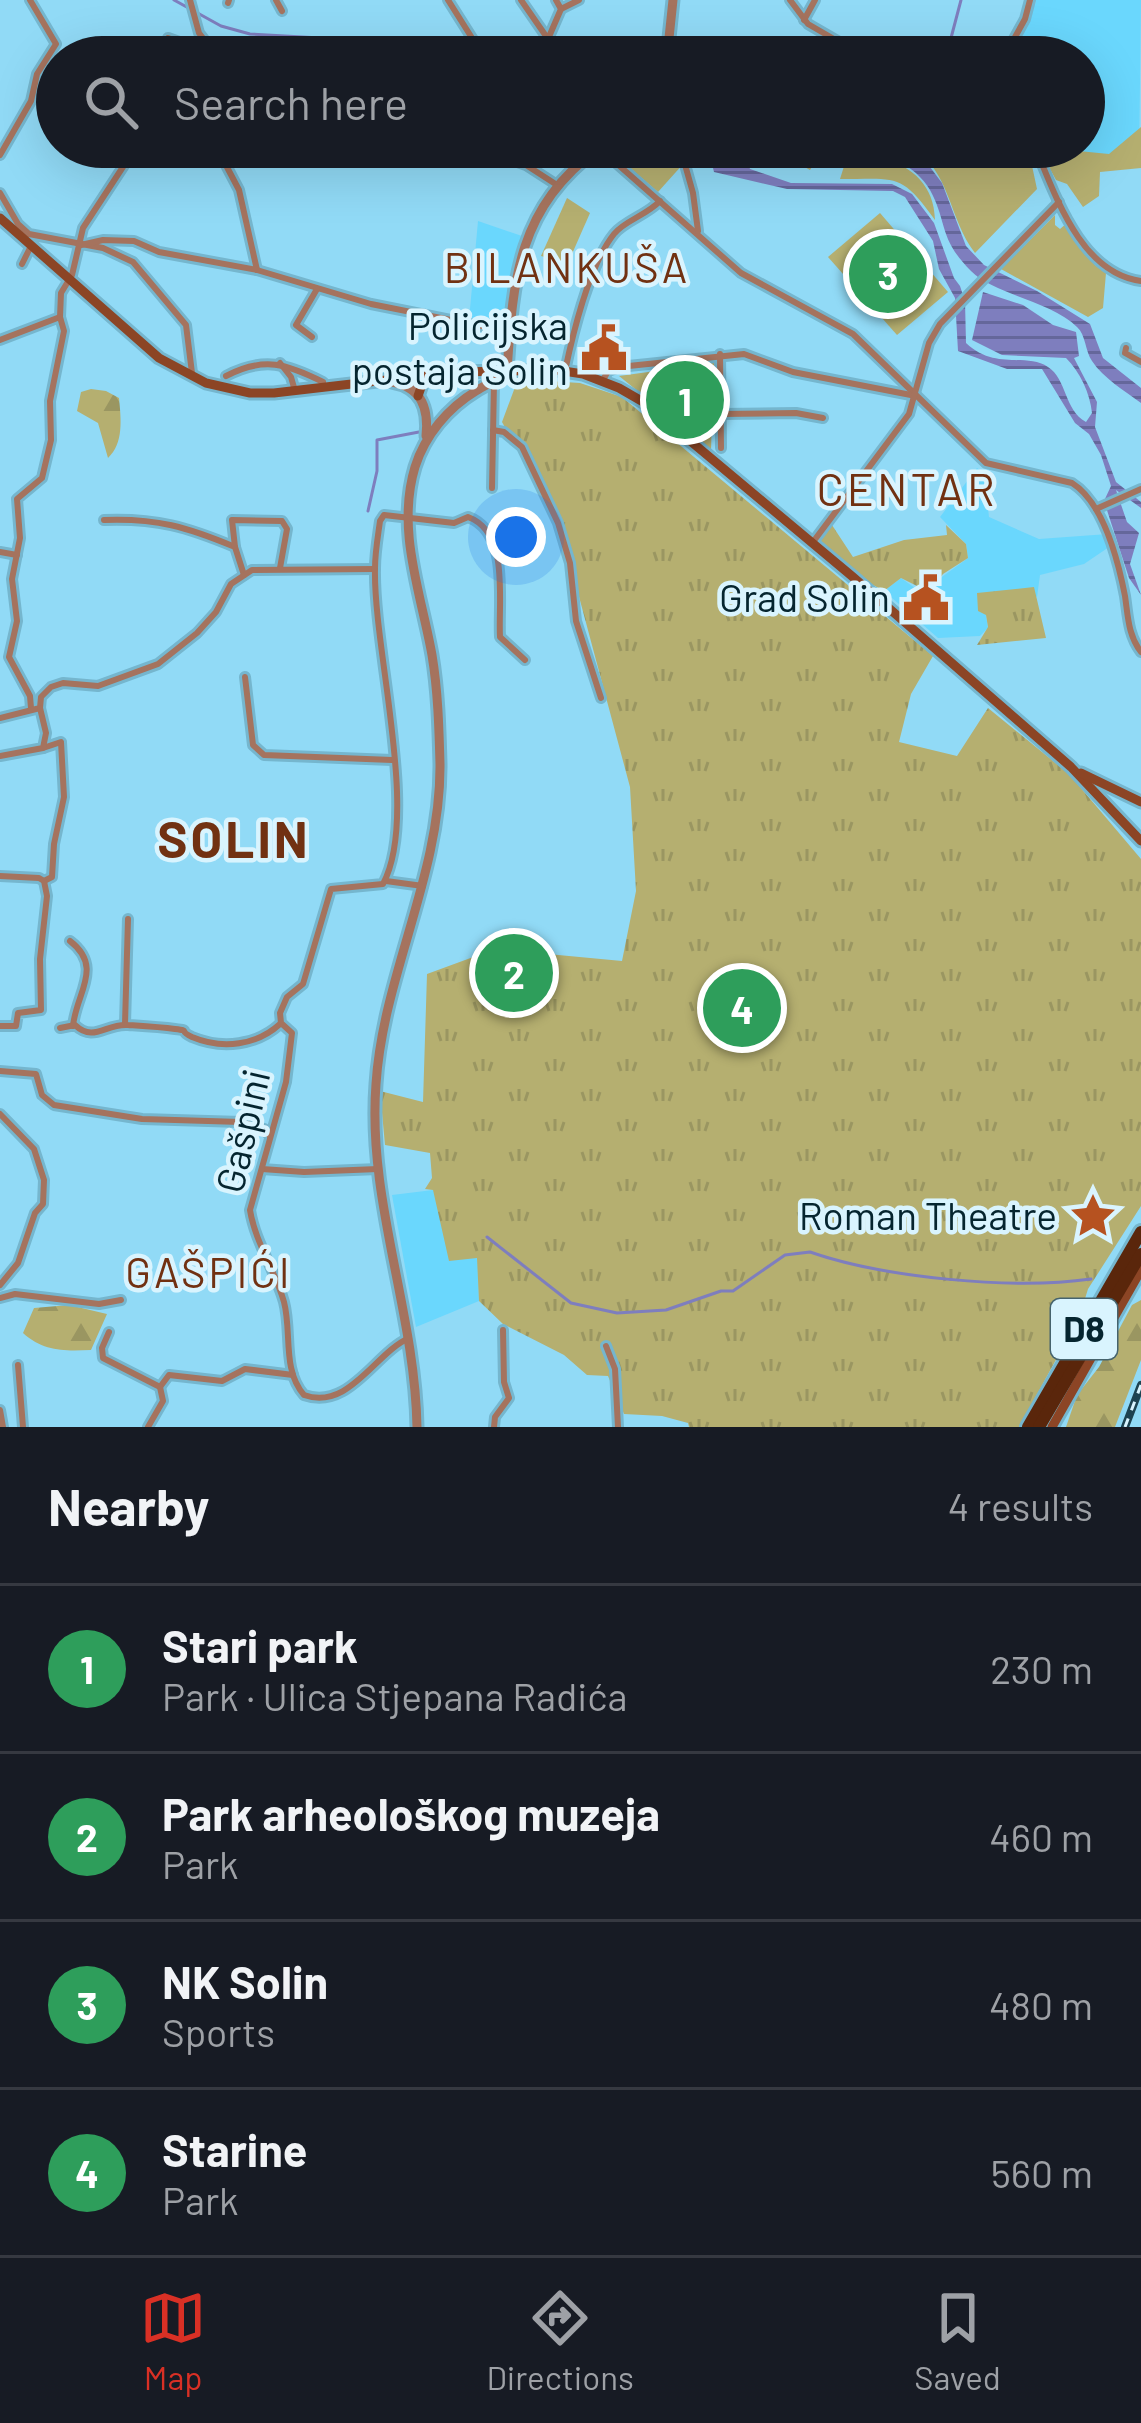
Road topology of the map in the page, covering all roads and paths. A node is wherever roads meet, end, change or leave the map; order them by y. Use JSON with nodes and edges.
{"nodes":[{"id":1,"x":30,"y":0,"type":"edge"},
{"id":2,"x":276,"y":0,"type":"edge"},
{"id":3,"x":448,"y":0,"type":"edge"},
{"id":4,"x":521,"y":0,"type":"edge"},
{"id":5,"x":556,"y":0,"type":"edge"},
{"id":6,"x":579,"y":0,"type":"edge"},
{"id":7,"x":673,"y":0,"type":"edge"},
{"id":8,"x":790,"y":0,"type":"edge"},
{"id":9,"x":815,"y":0,"type":"edge"},
{"id":10,"x":1030,"y":0,"type":"edge"},
{"id":11,"x":191,"y":3,"type":"edge"},
{"id":12,"x":561,"y":9,"type":"junction"},
{"id":13,"x":282,"y":11,"type":"dead end"},
{"id":14,"x":804,"y":20,"type":"junction"},
{"id":15,"x":51,"y":36,"type":"edge"},
{"id":16,"x":201,"y":36,"type":"edge"},
{"id":17,"x":469,"y":36,"type":"edge"},
{"id":18,"x":546,"y":36,"type":"edge"},
{"id":19,"x":549,"y":36,"type":"edge"},
{"id":20,"x":669,"y":36,"type":"edge"},
{"id":21,"x":830,"y":36,"type":"edge"},
{"id":22,"x":1015,"y":36,"type":"edge"},
{"id":23,"x":36,"y":78,"type":"edge"},
{"id":24,"x":0,"y":155,"type":"edge"},
{"id":25,"x":122,"y":168,"type":"edge"},
{"id":26,"x":227,"y":168,"type":"edge"},
{"id":27,"x":531,"y":168,"type":"edge"},
{"id":28,"x":576,"y":168,"type":"edge"},
{"id":29,"x":623,"y":168,"type":"edge"},
{"id":30,"x":686,"y":168,"type":"edge"},
{"id":31,"x":1044,"y":168,"type":"edge"},
{"id":32,"x":557,"y":185,"type":"junction"},
{"id":33,"x":0,"y":193,"type":"edge"},
{"id":34,"x":660,"y":201,"type":"junction"},
{"id":35,"x":1059,"y":202,"type":"junction"},
{"id":36,"x":0,"y":218,"type":"edge"},
{"id":37,"x":698,"y":235,"type":"junction"},
{"id":38,"x":81,"y":245,"type":"junction"},
{"id":39,"x":31,"y":246,"type":"junction"},
{"id":40,"x":22,"y":265,"type":"dead end"},
{"id":41,"x":257,"y":270,"type":"junction"},
{"id":42,"x":68,"y":279,"type":"junction"},
{"id":43,"x":1141,"y":281,"type":"edge"},
{"id":44,"x":317,"y":289,"type":"junction"},
{"id":45,"x":60,"y":317,"type":"junction"},
{"id":46,"x":511,"y":332,"type":"junction"},
{"id":47,"x":312,"y":337,"type":"dead end"},
{"id":48,"x":0,"y":340,"type":"edge"},
{"id":49,"x":1126,"y":348,"type":"dead end"},
{"id":50,"x":720,"y":354,"type":"junction"},
{"id":51,"x":1141,"y":362,"type":"edge"},
{"id":52,"x":280,"y":363,"type":"junction"},
{"id":53,"x":565,"y":371,"type":"junction"},
{"id":54,"x":508,"y":372,"type":"junction"},
{"id":55,"x":192,"y":376,"type":"junction"},
{"id":56,"x":226,"y":376,"type":"dead end"},
{"id":57,"x":424,"y":376,"type":"junction"},
{"id":58,"x":603,"y":380,"type":"junction"},
{"id":59,"x":386,"y":381,"type":"junction"},
{"id":60,"x":323,"y":382,"type":"dead end"},
{"id":61,"x":494,"y":382,"type":"junction"},
{"id":62,"x":296,"y":391,"type":"junction"},
{"id":63,"x":916,"y":395,"type":"junction"},
{"id":64,"x":418,"y":396,"type":"junction"},
{"id":65,"x":721,"y":414,"type":"junction"},
{"id":66,"x":823,"y":418,"type":"dead end"},
{"id":67,"x":494,"y":430,"type":"junction"},
{"id":68,"x":424,"y":442,"type":"junction"},
{"id":69,"x":721,"y":448,"type":"dead end"},
{"id":70,"x":492,"y":488,"type":"dead end"},
{"id":71,"x":1138,"y":491,"type":"edge"},
{"id":72,"x":1100,"y":508,"type":"junction"},
{"id":73,"x":406,"y":515,"type":"junction"},
{"id":74,"x":104,"y":520,"type":"dead end"},
{"id":75,"x":813,"y":542,"type":"junction"},
{"id":76,"x":235,"y":548,"type":"junction"},
{"id":77,"x":0,"y":552,"type":"edge"},
{"id":78,"x":17,"y":555,"type":"junction"},
{"id":79,"x":280,"y":568,"type":"junction"},
{"id":80,"x":375,"y":569,"type":"junction"},
{"id":81,"x":244,"y":575,"type":"junction"},
{"id":82,"x":1141,"y":652,"type":"edge"},
{"id":83,"x":4,"y":655,"type":"edge"},
{"id":84,"x":525,"y":660,"type":"dead end"},
{"id":85,"x":244,"y":677,"type":"dead end"},
{"id":86,"x":601,"y":698,"type":"dead end"},
{"id":87,"x":36,"y":708,"type":"junction"},
{"id":88,"x":0,"y":718,"type":"edge"},
{"id":89,"x":43,"y":748,"type":"junction"},
{"id":90,"x":0,"y":756,"type":"edge"},
{"id":91,"x":392,"y":760,"type":"junction"},
{"id":92,"x":1071,"y":767,"type":"junction"},
{"id":93,"x":1141,"y":802,"type":"edge"},
{"id":94,"x":1141,"y":841,"type":"edge"},
{"id":95,"x":0,"y":876,"type":"edge"},
{"id":96,"x":44,"y":881,"type":"junction"},
{"id":97,"x":386,"y":881,"type":"junction"},
{"id":98,"x":423,"y":886,"type":"junction"},
{"id":99,"x":128,"y":919,"type":"dead end"},
{"id":100,"x":70,"y":941,"type":"dead end"},
{"id":101,"x":281,"y":1023,"type":"junction"},
{"id":102,"x":125,"y":1024,"type":"junction"},
{"id":103,"x":0,"y":1026,"type":"edge"},
{"id":104,"x":73,"y":1026,"type":"junction"},
{"id":105,"x":60,"y":1028,"type":"dead end"},
{"id":106,"x":0,"y":1071,"type":"edge"},
{"id":107,"x":0,"y":1114,"type":"edge"},
{"id":108,"x":270,"y":1136,"type":"junction"},
{"id":109,"x":378,"y":1168,"type":"junction"},
{"id":110,"x":262,"y":1169,"type":"junction"},
{"id":111,"x":1141,"y":1232,"type":"edge"},
{"id":112,"x":1141,"y":1254,"type":"edge"},
{"id":113,"x":1141,"y":1270,"type":"edge"},
{"id":114,"x":0,"y":1285,"type":"edge"},
{"id":115,"x":0,"y":1298,"type":"edge"},
{"id":116,"x":121,"y":1300,"type":"dead end"},
{"id":117,"x":503,"y":1330,"type":"dead end"},
{"id":118,"x":109,"y":1331,"type":"dead end"},
{"id":119,"x":409,"y":1338,"type":"junction"},
{"id":120,"x":606,"y":1346,"type":"dead end"},
{"id":121,"x":18,"y":1365,"type":"dead end"},
{"id":122,"x":292,"y":1375,"type":"junction"},
{"id":123,"x":160,"y":1387,"type":"junction"},
{"id":124,"x":0,"y":1410,"type":"edge"},
{"id":125,"x":3,"y":1427,"type":"edge"},
{"id":126,"x":22,"y":1427,"type":"edge"},
{"id":127,"x":148,"y":1427,"type":"edge"},
{"id":128,"x":417,"y":1427,"type":"edge"},
{"id":129,"x":494,"y":1427,"type":"edge"},
{"id":130,"x":618,"y":1427,"type":"edge"},
{"id":131,"x":1028,"y":1427,"type":"edge"},
{"id":132,"x":1039,"y":1427,"type":"edge"},
{"id":133,"x":1052,"y":1427,"type":"edge"}],
"edges":[{"from":1,"to":15,"type":"street"},
{"from":2,"to":13,"type":"street"},
{"from":3,"to":17,"type":"street"},
{"from":4,"to":18,"type":"street"},
{"from":5,"to":12,"type":"street"},
{"from":6,"to":12,"type":"street"},
{"from":7,"to":20,"type":"street"},
{"from":8,"to":14,"type":"street"},
{"from":9,"to":14,"type":"street"},
{"from":10,"to":22,"type":"street"},
{"from":11,"to":16,"type":"street"},
{"from":12,"to":19,"type":"street"},
{"from":14,"to":21,"type":"street"},
{"from":23,"to":24,"type":"street"},
{"from":25,"to":38,"type":"street"},
{"from":26,"to":41,"type":"street"},
{"from":27,"to":32,"type":"street"},
{"from":28,"to":32,"type":"street"},
{"from":29,"to":34,"type":"street"},
{"from":30,"to":37,"type":"street"},
{"from":31,"to":35,"type":"street"},
{"from":32,"to":46,"type":"street"},
{"from":33,"to":38,"type":"street"},
{"from":34,"to":37,"type":"street"},
{"from":34,"to":53,"type":"street"},
{"from":35,"to":43,"type":"street"},
{"from":35,"to":63,"type":"street"},
{"from":36,"to":39,"type":"main road"},
{"from":37,"to":63,"type":"street"},
{"from":38,"to":41,"type":"street"},
{"from":38,"to":42,"type":"street"},
{"from":38,"to":55,"type":"street"},
{"from":39,"to":40,"type":"street"},
{"from":39,"to":42,"type":"main road"},
{"from":41,"to":44,"type":"street"},
{"from":42,"to":45,"type":"street"},
{"from":42,"to":55,"type":"main road"},
{"from":44,"to":46,"type":"street"},
{"from":44,"to":47,"type":"street"},
{"from":45,"to":48,"type":"street"},
{"from":45,"to":78,"type":"street"},
{"from":46,"to":54,"type":"street"},
{"from":49,"to":51,"type":"street"},
{"from":50,"to":58,"type":"street"},
{"from":50,"to":63,"type":"street"},
{"from":50,"to":65,"type":"street"},
{"from":52,"to":56,"type":"street"},
{"from":52,"to":60,"type":"street"},
{"from":52,"to":62,"type":"street"},
{"from":53,"to":54,"type":"main road"},
{"from":53,"to":58,"type":"main road"},
{"from":54,"to":57,"type":"main road"},
{"from":54,"to":61,"type":"street"},
{"from":55,"to":62,"type":"main road"},
{"from":57,"to":59,"type":"main road"},
{"from":57,"to":64,"type":"main road"},
{"from":58,"to":75,"type":"main road"},
{"from":59,"to":62,"type":"main road"},
{"from":59,"to":64,"type":"street"},
{"from":61,"to":67,"type":"street"},
{"from":61,"to":68,"type":"street"},
{"from":63,"to":72,"type":"street"},
{"from":63,"to":75,"type":"street"},
{"from":64,"to":68,"type":"street"},
{"from":65,"to":66,"type":"street"},
{"from":65,"to":69,"type":"street"},
{"from":67,"to":70,"type":"street"},
{"from":67,"to":86,"type":"street"},
{"from":68,"to":73,"type":"street"},
{"from":71,"to":72,"type":"street"},
{"from":72,"to":82,"type":"street"},
{"from":73,"to":80,"type":"street"},
{"from":73,"to":84,"type":"street"},
{"from":73,"to":98,"type":"street"},
{"from":74,"to":76,"type":"street"},
{"from":75,"to":92,"type":"main road"},
{"from":76,"to":79,"type":"street"},
{"from":76,"to":81,"type":"street"},
{"from":77,"to":78,"type":"street"},
{"from":78,"to":83,"type":"street"},
{"from":79,"to":80,"type":"street"},
{"from":79,"to":81,"type":"street"},
{"from":80,"to":91,"type":"street"},
{"from":81,"to":87,"type":"street"},
{"from":83,"to":87,"type":"street"},
{"from":85,"to":91,"type":"street"},
{"from":87,"to":88,"type":"street"},
{"from":87,"to":89,"type":"street"},
{"from":89,"to":90,"type":"street"},
{"from":89,"to":96,"type":"street"},
{"from":91,"to":97,"type":"street"},
{"from":92,"to":93,"type":"main road"},
{"from":92,"to":94,"type":"main road"},
{"from":95,"to":96,"type":"street"},
{"from":96,"to":103,"type":"street"},
{"from":97,"to":98,"type":"street","name":"Gašpini"},
{"from":97,"to":101,"type":"street","name":"Gašpini"},
{"from":98,"to":109,"type":"street"},
{"from":99,"to":102,"type":"street"},
{"from":100,"to":104,"type":"street"},
{"from":101,"to":102,"type":"street"},
{"from":101,"to":108,"type":"street","name":"Gašpini"},
{"from":102,"to":104,"type":"street"},
{"from":104,"to":105,"type":"street"},
{"from":106,"to":108,"type":"street"},
{"from":107,"to":114,"type":"street"},
{"from":108,"to":110,"type":"street","name":"Gašpini"},
{"from":109,"to":110,"type":"street"},
{"from":109,"to":119,"type":"street"},
{"from":110,"to":122,"type":"street","name":"Gašpini"},
{"from":111,"to":131,"type":"highway","number":"D8"},
{"from":112,"to":132,"type":"highway","number":"D8"},
{"from":113,"to":133,"type":"main road"},
{"from":115,"to":116,"type":"street"},
{"from":117,"to":129,"type":"street"},
{"from":118,"to":123,"type":"street"},
{"from":119,"to":122,"type":"street"},
{"from":119,"to":128,"type":"street"},
{"from":120,"to":130,"type":"street"},
{"from":121,"to":126,"type":"street"},
{"from":122,"to":123,"type":"street"},
{"from":123,"to":127,"type":"street"},
{"from":124,"to":125,"type":"street"}]}
